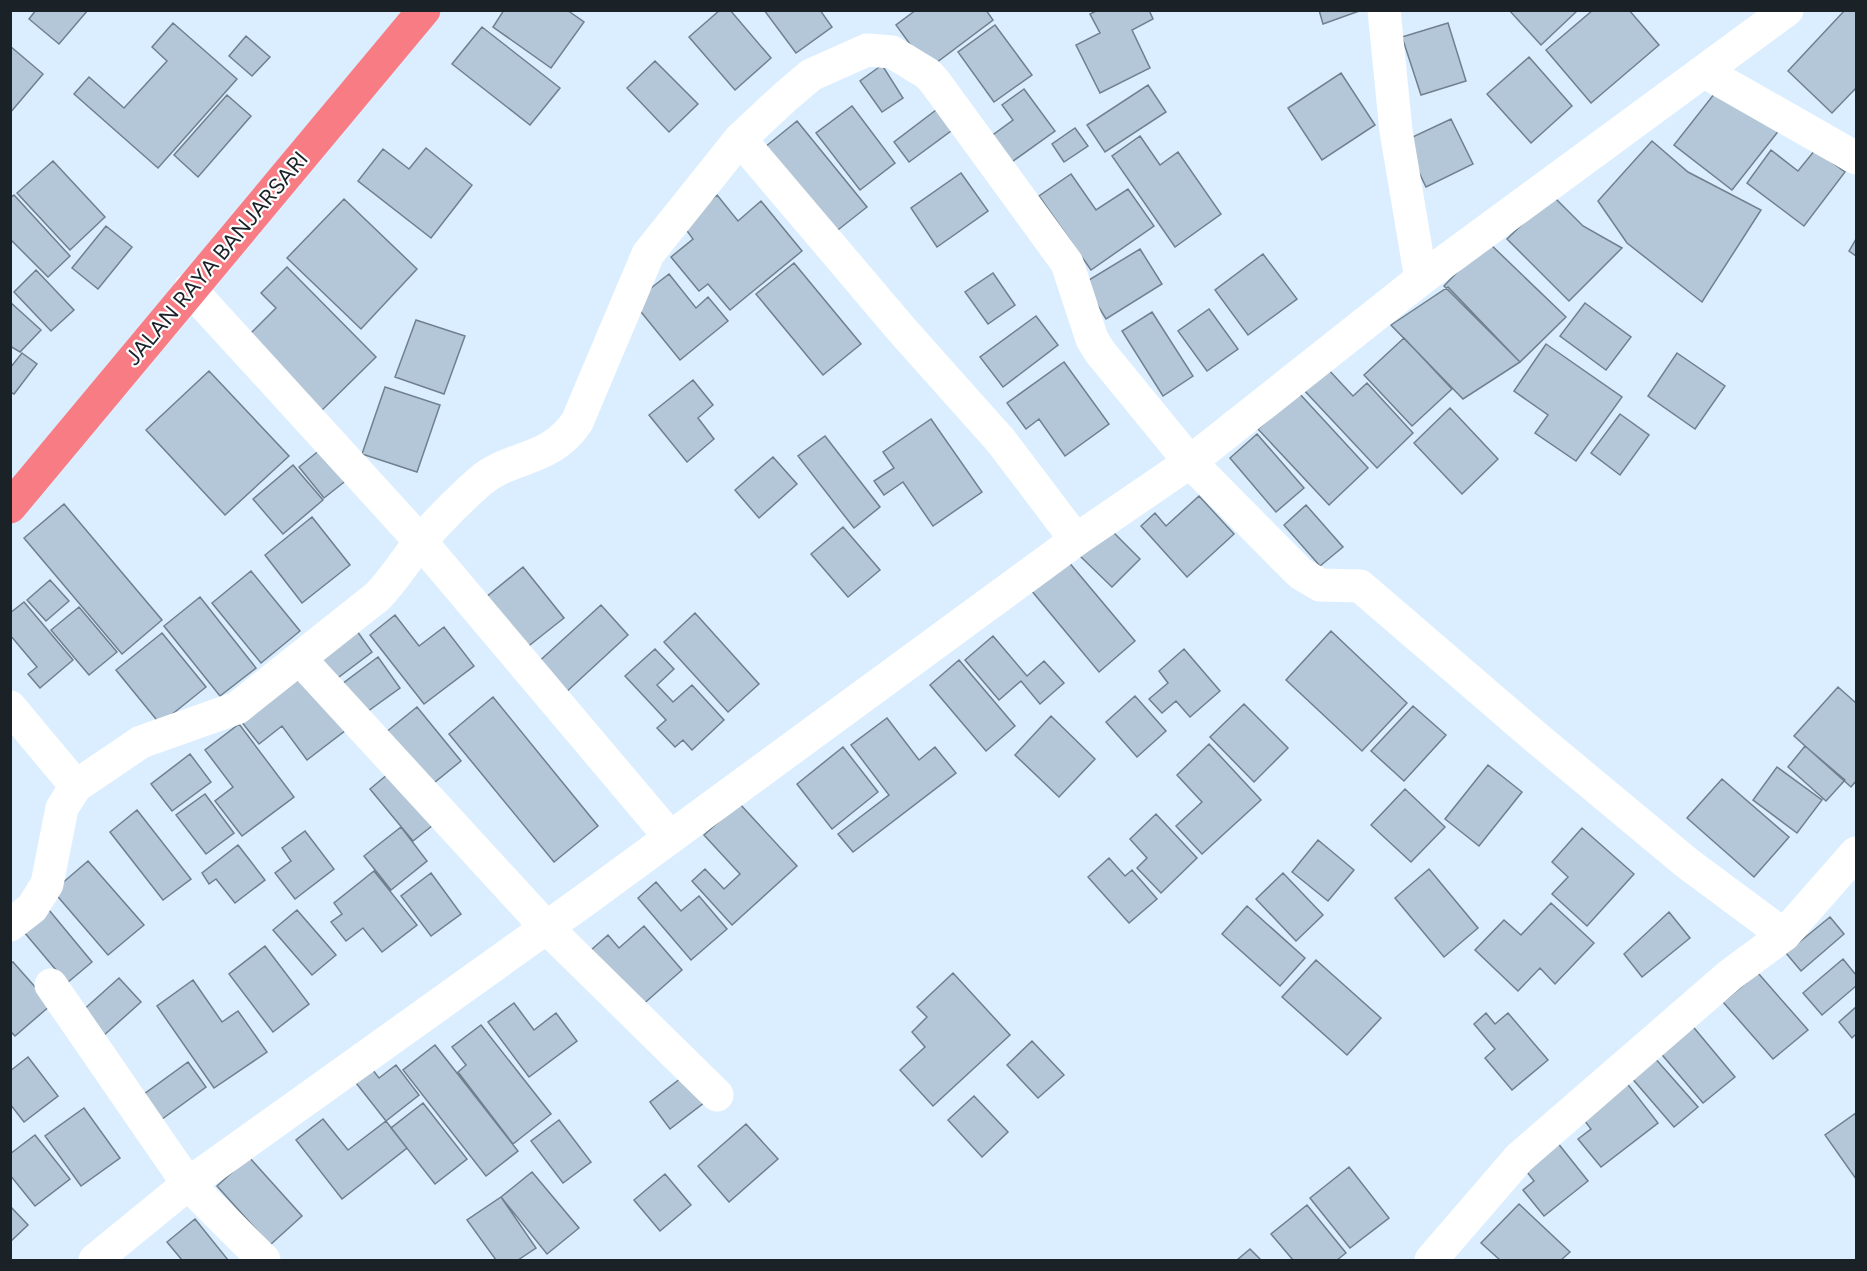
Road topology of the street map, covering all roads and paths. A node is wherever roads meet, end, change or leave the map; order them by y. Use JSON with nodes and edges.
{"nodes":[{"id":1,"x":424,"y":10,"type":"edge"},
{"id":2,"x":1384,"y":10,"type":"edge"},
{"id":3,"x":1786,"y":10,"type":"edge"},
{"id":4,"x":1705,"y":72,"type":"junction"},
{"id":5,"x":740,"y":139,"type":"junction"},
{"id":6,"x":1857,"y":158,"type":"edge"},
{"id":7,"x":1421,"y":279,"type":"junction"},
{"id":8,"x":190,"y":289,"type":"junction"},
{"id":9,"x":1190,"y":462,"type":"junction"},
{"id":10,"x":10,"y":507,"type":"edge"},
{"id":11,"x":1076,"y":540,"type":"junction"},
{"id":12,"x":421,"y":542,"type":"junction"},
{"id":13,"x":300,"y":658,"type":"junction"},
{"id":14,"x":10,"y":707,"type":"edge"},
{"id":15,"x":76,"y":786,"type":"junction"},
{"id":16,"x":670,"y":837,"type":"junction"},
{"id":17,"x":1857,"y":853,"type":"edge"},
{"id":18,"x":10,"y":925,"type":"edge"},
{"id":19,"x":546,"y":927,"type":"junction"},
{"id":20,"x":1784,"y":935,"type":"junction"},
{"id":21,"x":51,"y":985,"type":"dead end"},
{"id":22,"x":717,"y":1095,"type":"dead end"},
{"id":23,"x":188,"y":1185,"type":"junction"},
{"id":24,"x":95,"y":1260,"type":"edge"},
{"id":25,"x":264,"y":1260,"type":"edge"},
{"id":26,"x":1431,"y":1260,"type":"edge"}],
"edges":[{"from":1,"to":8,"type":"highway","name":"JALAN RAYA BANJARSARI"},
{"from":2,"to":7,"type":"street"},
{"from":3,"to":4,"type":"street"},
{"from":4,"to":6,"type":"street"},
{"from":4,"to":7,"type":"street"},
{"from":5,"to":9,"type":"street"},
{"from":5,"to":11,"type":"street"},
{"from":5,"to":12,"type":"street"},
{"from":7,"to":9,"type":"street"},
{"from":8,"to":10,"type":"highway","name":"JALAN RAYA BANJARSARI"},
{"from":8,"to":12,"type":"street"},
{"from":9,"to":11,"type":"street"},
{"from":9,"to":20,"type":"street"},
{"from":11,"to":16,"type":"street"},
{"from":12,"to":13,"type":"street"},
{"from":12,"to":16,"type":"street"},
{"from":13,"to":15,"type":"street"},
{"from":13,"to":19,"type":"street"},
{"from":14,"to":15,"type":"street"},
{"from":15,"to":18,"type":"street"},
{"from":16,"to":19,"type":"street"},
{"from":17,"to":20,"type":"street"},
{"from":19,"to":22,"type":"street"},
{"from":19,"to":23,"type":"street"},
{"from":20,"to":26,"type":"street"},
{"from":21,"to":23,"type":"street"},
{"from":23,"to":24,"type":"street"},
{"from":23,"to":25,"type":"street"}]}
